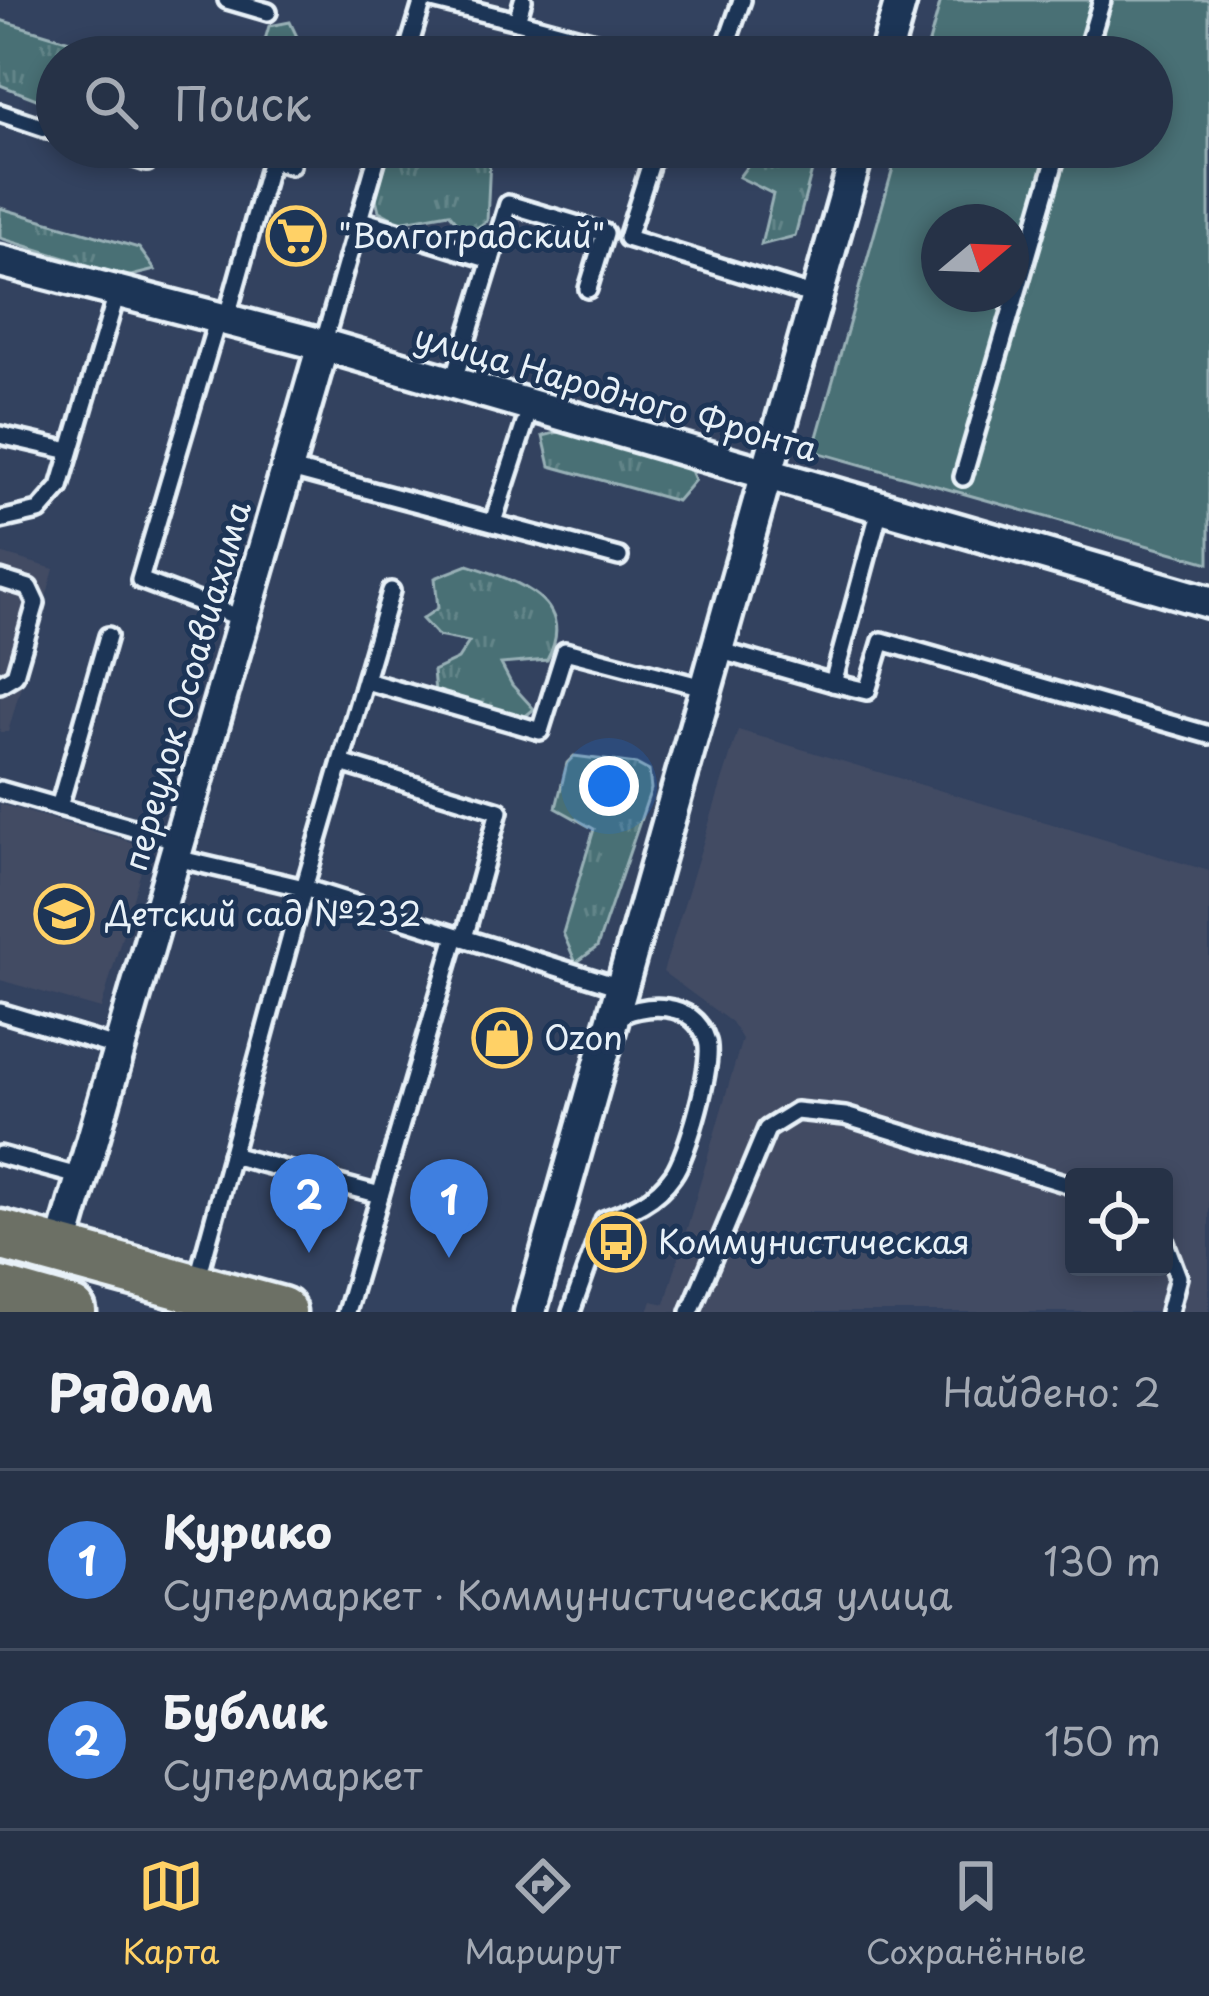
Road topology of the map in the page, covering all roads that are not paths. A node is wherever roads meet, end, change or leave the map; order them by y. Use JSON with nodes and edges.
{"nodes":[{"id":1,"x":227,"y":0,"type":"edge"},
{"id":2,"x":428,"y":0,"type":"edge"},
{"id":3,"x":523,"y":0,"type":"edge"},
{"id":4,"x":742,"y":0,"type":"edge"},
{"id":5,"x":901,"y":0,"type":"edge"},
{"id":6,"x":1102,"y":0,"type":"edge"},
{"id":7,"x":268,"y":12,"type":"dead end"},
{"id":8,"x":517,"y":21,"type":"junction"},
{"id":9,"x":414,"y":36,"type":"edge"},
{"id":10,"x":573,"y":36,"type":"edge"},
{"id":11,"x":729,"y":36,"type":"edge"},
{"id":12,"x":891,"y":36,"type":"edge"},
{"id":13,"x":1091,"y":36,"type":"edge"},
{"id":14,"x":0,"y":113,"type":"edge"},
{"id":15,"x":36,"y":126,"type":"edge"},
{"id":16,"x":269,"y":168,"type":"edge"},
{"id":17,"x":374,"y":168,"type":"edge"},
{"id":18,"x":649,"y":168,"type":"edge"},
{"id":19,"x":853,"y":168,"type":"edge"},
{"id":20,"x":1053,"y":168,"type":"edge"},
{"id":21,"x":358,"y":219,"type":"junction"},
{"id":22,"x":605,"y":233,"type":"junction"},
{"id":23,"x":627,"y":238,"type":"junction"},
{"id":24,"x":491,"y":260,"type":"junction"},
{"id":25,"x":0,"y":261,"type":"edge"},
{"id":26,"x":588,"y":289,"type":"dead end"},
{"id":27,"x":117,"y":293,"type":"junction"},
{"id":28,"x":815,"y":296,"type":"junction"},
{"id":29,"x":222,"y":319,"type":"junction"},
{"id":30,"x":322,"y":346,"type":"junction"},
{"id":31,"x":453,"y":382,"type":"junction"},
{"id":32,"x":531,"y":405,"type":"junction"},
{"id":33,"x":0,"y":435,"type":"edge"},
{"id":34,"x":70,"y":451,"type":"junction"},
{"id":35,"x":287,"y":469,"type":"junction"},
{"id":36,"x":764,"y":474,"type":"junction"},
{"id":37,"x":963,"y":477,"type":"dead end"},
{"id":38,"x":880,"y":509,"type":"junction"},
{"id":39,"x":0,"y":520,"type":"edge"},
{"id":40,"x":493,"y":522,"type":"junction"},
{"id":41,"x":620,"y":557,"type":"dead end"},
{"id":42,"x":0,"y":579,"type":"edge"},
{"id":43,"x":392,"y":591,"type":"dead end"},
{"id":44,"x":1209,"y":602,"type":"edge"},
{"id":45,"x":244,"y":619,"type":"junction"},
{"id":46,"x":108,"y":636,"type":"dead end"},
{"id":47,"x":718,"y":650,"type":"junction"},
{"id":48,"x":366,"y":681,"type":"junction"},
{"id":49,"x":833,"y":682,"type":"junction"},
{"id":50,"x":0,"y":684,"type":"edge"},
{"id":51,"x":707,"y":688,"type":"junction"},
{"id":52,"x":1209,"y":735,"type":"edge"},
{"id":53,"x":341,"y":763,"type":"junction"},
{"id":54,"x":0,"y":790,"type":"edge"},
{"id":55,"x":59,"y":807,"type":"junction"},
{"id":56,"x":178,"y":850,"type":"junction"},
{"id":57,"x":304,"y":888,"type":"junction"},
{"id":58,"x":460,"y":937,"type":"junction"},
{"id":59,"x":620,"y":987,"type":"junction"},
{"id":60,"x":0,"y":1012,"type":"edge"},
{"id":61,"x":610,"y":1021,"type":"junction"},
{"id":62,"x":119,"y":1048,"type":"junction"},
{"id":63,"x":0,"y":1155,"type":"edge"},
{"id":64,"x":231,"y":1155,"type":"junction"},
{"id":65,"x":82,"y":1177,"type":"junction"},
{"id":66,"x":1065,"y":1183,"type":"edge"},
{"id":67,"x":380,"y":1195,"type":"junction"},
{"id":68,"x":0,"y":1235,"type":"edge"},
{"id":69,"x":60,"y":1253,"type":"junction"},
{"id":70,"x":1173,"y":1264,"type":"edge"},
{"id":71,"x":195,"y":1288,"type":"junction"},
{"id":72,"x":0,"y":1292,"type":"edge"},
{"id":73,"x":71,"y":1312,"type":"edge"},
{"id":74,"x":280,"y":1312,"type":"edge"},
{"id":75,"x":346,"y":1312,"type":"edge"},
{"id":76,"x":530,"y":1312,"type":"edge"},
{"id":77,"x":571,"y":1312,"type":"edge"},
{"id":78,"x":690,"y":1312,"type":"edge"},
{"id":79,"x":1169,"y":1312,"type":"edge"}],
"edges":[{"from":1,"to":7,"type":"lane"},
{"from":2,"to":8,"type":"lane"},
{"from":2,"to":9,"type":"lane"},
{"from":3,"to":8,"type":"lane"},
{"from":4,"to":11,"type":"lane"},
{"from":5,"to":12,"type":"street"},
{"from":6,"to":13,"type":"lane"},
{"from":8,"to":10,"type":"lane"},
{"from":14,"to":15,"type":"lane"},
{"from":16,"to":29,"type":"lane"},
{"from":17,"to":21,"type":"lane"},
{"from":18,"to":23,"type":"lane"},
{"from":19,"to":28,"type":"street"},
{"from":20,"to":37,"type":"lane"},
{"from":21,"to":24,"type":"lane"},
{"from":21,"to":30,"type":"lane"},
{"from":22,"to":23,"type":"lane"},
{"from":22,"to":24,"type":"lane"},
{"from":22,"to":26,"type":"lane"},
{"from":23,"to":28,"type":"lane"},
{"from":24,"to":31,"type":"lane"},
{"from":25,"to":27,"type":"street","name":"улица Народного Фронта"},
{"from":27,"to":29,"type":"street","name":"улица Народного Фронта"},
{"from":27,"to":34,"type":"lane"},
{"from":28,"to":36,"type":"street"},
{"from":29,"to":30,"type":"street","name":"улица Народного Фронта"},
{"from":29,"to":45,"type":"lane"},
{"from":30,"to":31,"type":"street","name":"улица Народного Фронта"},
{"from":30,"to":35,"type":"street","name":"переулок Осоавиахима"},
{"from":31,"to":32,"type":"street","name":"улица Народного Фронта"},
{"from":32,"to":36,"type":"street","name":"улица Народного Фронта"},
{"from":32,"to":40,"type":"lane"},
{"from":33,"to":34,"type":"lane"},
{"from":34,"to":39,"type":"lane"},
{"from":35,"to":40,"type":"lane"},
{"from":35,"to":45,"type":"street","name":"переулок Осоавиахима"},
{"from":36,"to":38,"type":"street","name":"улица Народного Фронта"},
{"from":36,"to":47,"type":"street"},
{"from":38,"to":44,"type":"street","name":"улица Народного Фронта"},
{"from":38,"to":49,"type":"lane"},
{"from":40,"to":41,"type":"lane"},
{"from":42,"to":50,"type":"lane"},
{"from":43,"to":48,"type":"lane"},
{"from":45,"to":56,"type":"street","name":"переулок Осоавиахима"},
{"from":46,"to":55,"type":"lane"},
{"from":47,"to":49,"type":"lane"},
{"from":47,"to":51,"type":"street"},
{"from":48,"to":51,"type":"lane"},
{"from":48,"to":53,"type":"lane"},
{"from":49,"to":52,"type":"lane"},
{"from":51,"to":59,"type":"street"},
{"from":53,"to":57,"type":"lane"},
{"from":53,"to":58,"type":"lane"},
{"from":54,"to":55,"type":"lane"},
{"from":55,"to":56,"type":"lane"},
{"from":56,"to":57,"type":"lane"},
{"from":56,"to":62,"type":"street","name":"переулок Осоавиахима"},
{"from":57,"to":58,"type":"lane"},
{"from":57,"to":64,"type":"lane"},
{"from":58,"to":59,"type":"lane"},
{"from":58,"to":67,"type":"lane"},
{"from":59,"to":61,"type":"street"},
{"from":60,"to":62,"type":"lane"},
{"from":61,"to":76,"type":"street"},
{"from":61,"to":77,"type":"lane"},
{"from":62,"to":65,"type":"street","name":"переулок Осоавиахима"},
{"from":63,"to":65,"type":"lane"},
{"from":64,"to":67,"type":"lane"},
{"from":64,"to":71,"type":"lane"},
{"from":65,"to":69,"type":"street","name":"переулок Осоавиахима"},
{"from":66,"to":78,"type":"lane"},
{"from":67,"to":75,"type":"lane"},
{"from":68,"to":69,"type":"main road"},
{"from":69,"to":71,"type":"main road"},
{"from":70,"to":79,"type":"lane"},
{"from":71,"to":74,"type":"main road"},
{"from":72,"to":73,"type":"main road"}]}
